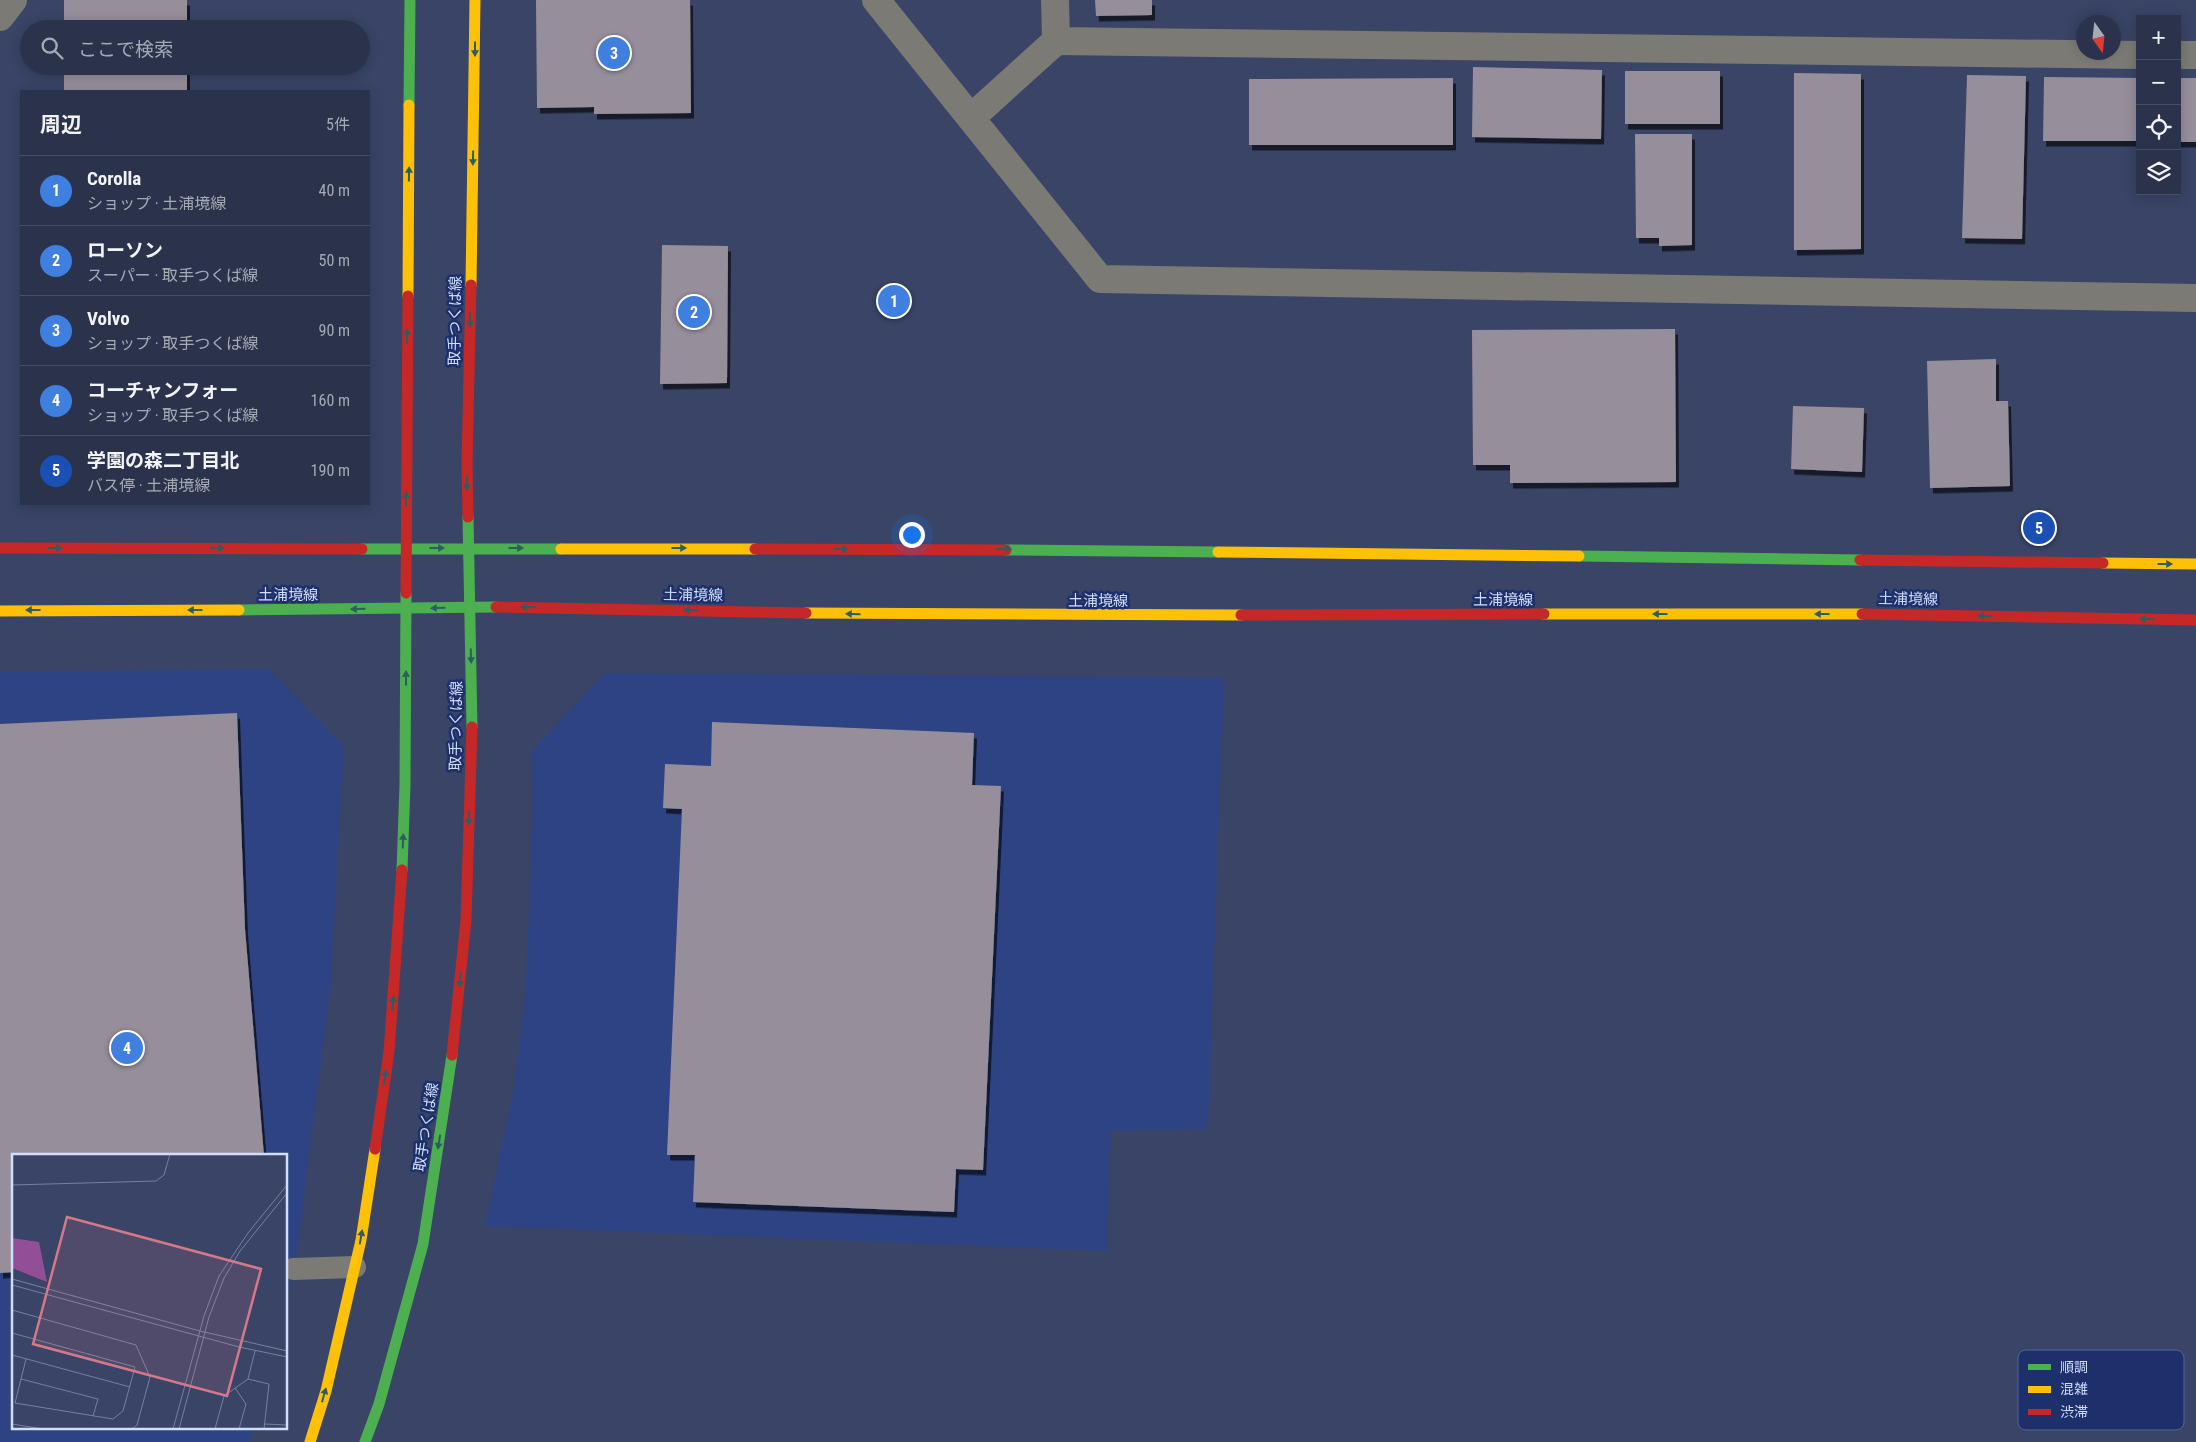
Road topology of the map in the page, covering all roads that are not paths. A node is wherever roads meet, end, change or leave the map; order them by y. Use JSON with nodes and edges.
{"nodes":[{"id":1,"x":13,"y":0,"type":"edge"},
{"id":2,"x":410,"y":0,"type":"edge"},
{"id":3,"x":475,"y":0,"type":"edge"},
{"id":4,"x":876,"y":0,"type":"edge"},
{"id":5,"x":1055,"y":0,"type":"edge"},
{"id":6,"x":0,"y":17,"type":"edge"},
{"id":7,"x":1056,"y":41,"type":"junction"},
{"id":8,"x":2136,"y":54,"type":"edge"},
{"id":9,"x":2181,"y":55,"type":"edge"},
{"id":10,"x":2196,"y":55,"type":"edge"},
{"id":11,"x":972,"y":117,"type":"junction"},
{"id":12,"x":2196,"y":298,"type":"edge"},
{"id":13,"x":0,"y":548,"type":"edge"},
{"id":14,"x":406,"y":548,"type":"junction"},
{"id":15,"x":468,"y":548,"type":"junction"},
{"id":16,"x":2196,"y":564,"type":"edge"},
{"id":17,"x":470,"y":607,"type":"junction"},
{"id":18,"x":406,"y":608,"type":"junction"},
{"id":19,"x":0,"y":610,"type":"edge"},
{"id":20,"x":2196,"y":620,"type":"edge"},
{"id":21,"x":355,"y":1267,"type":"junction"},
{"id":22,"x":294,"y":1268,"type":"dead end"},
{"id":23,"x":310,"y":1442,"type":"edge"},
{"id":24,"x":366,"y":1442,"type":"edge"}],
"edges":[{"from":1,"to":6,"type":"street"},
{"from":14,"to":2,"type":"main road","one_way":true},
{"from":3,"to":15,"type":"main road","name":"取手つくば線","one_way":true},
{"from":4,"to":11,"type":"street"},
{"from":5,"to":7,"type":"street"},
{"from":7,"to":8,"type":"street"},
{"from":7,"to":11,"type":"street"},
{"from":9,"to":10,"type":"street"},
{"from":11,"to":12,"type":"street"},
{"from":13,"to":14,"type":"main road","one_way":true},
{"from":14,"to":15,"type":"main road","one_way":true},
{"from":14,"to":18,"type":"main road"},
{"from":15,"to":16,"type":"main road","one_way":true},
{"from":15,"to":17,"type":"main road","name":"取手つくば線"},
{"from":17,"to":18,"type":"main road","name":"土浦境線","one_way":true},
{"from":20,"to":17,"type":"main road","name":"土浦境線","one_way":true},
{"from":17,"to":24,"type":"main road","name":"取手つくば線","one_way":true},
{"from":18,"to":19,"type":"main road","name":"土浦境線","one_way":true},
{"from":21,"to":18,"type":"main road","one_way":true},
{"from":21,"to":22,"type":"lane"},
{"from":23,"to":21,"type":"main road","one_way":true}]}
